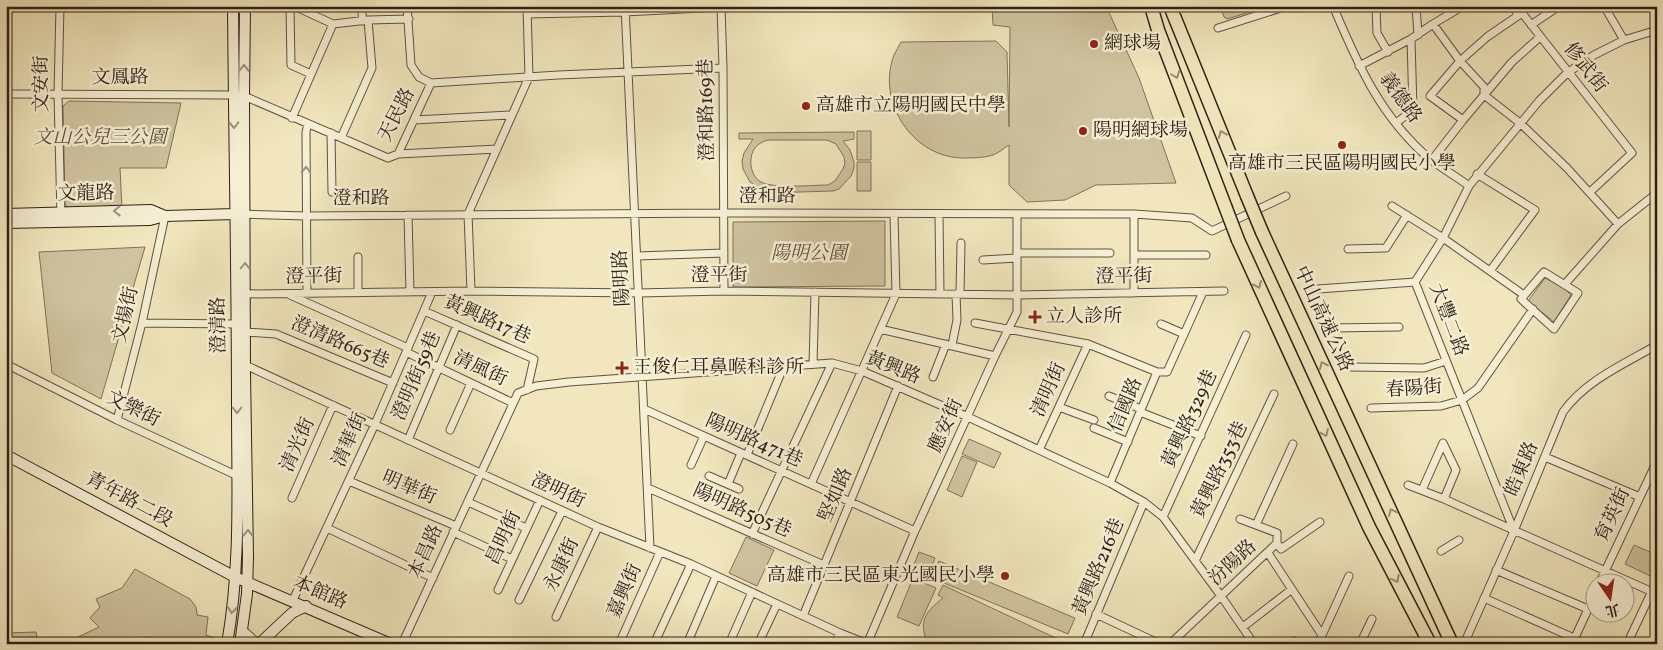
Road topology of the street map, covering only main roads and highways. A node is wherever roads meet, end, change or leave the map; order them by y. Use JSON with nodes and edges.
{"nodes":[{"id":1,"x":233,"y":6,"type":"edge"},
{"id":2,"x":245,"y":6,"type":"edge"},
{"id":3,"x":1149,"y":6,"type":"edge"},
{"id":4,"x":1171,"y":6,"type":"edge"},
{"id":5,"x":239,"y":96,"type":"junction"},
{"id":6,"x":6,"y":214,"type":"edge"},
{"id":7,"x":240,"y":214,"type":"junction"},
{"id":8,"x":62,"y":217,"type":"junction"},
{"id":9,"x":6,"y":223,"type":"edge"},
{"id":10,"x":241,"y":363,"type":"junction"},
{"id":11,"x":6,"y":455,"type":"edge"},
{"id":12,"x":235,"y":577,"type":"junction"},
{"id":13,"x":248,"y":582,"type":"junction"},
{"id":14,"x":306,"y":606,"type":"junction"},
{"id":15,"x":1450,"y":640,"type":"edge"},
{"id":16,"x":227,"y":644,"type":"edge"},
{"id":17,"x":240,"y":644,"type":"edge"},
{"id":18,"x":259,"y":644,"type":"edge"},
{"id":19,"x":391,"y":644,"type":"edge"},
{"id":20,"x":1430,"y":644,"type":"edge"}],
"edges":[{"from":1,"to":5,"type":"main road","name":"澄清路"},
{"from":5,"to":2,"type":"main road","name":"澄清路","one_way":true},
{"from":3,"to":20,"type":"highway","one_way":true,"bridge":true},
{"from":15,"to":4,"type":"highway","name":"中山高速公路","one_way":true,"bridge":true},
{"from":5,"to":7,"type":"main road","name":"澄清路"},
{"from":6,"to":8,"type":"main road","name":"文龍路"},
{"from":7,"to":8,"type":"main road","name":"文龍路"},
{"from":7,"to":10,"type":"main road","name":"澄清路"},
{"from":10,"to":7,"type":"main road","name":"澄清路","one_way":true},
{"from":8,"to":9,"type":"main road","name":"文龍路"},
{"from":10,"to":12,"type":"main road","name":"澄清路","one_way":true},
{"from":13,"to":10,"type":"main road","name":"澄清路","one_way":true},
{"from":11,"to":12,"type":"main road","name":"青年路二段"},
{"from":12,"to":13,"type":"main road","name":"本館路"},
{"from":12,"to":16,"type":"main road","name":"澄清路","one_way":true},
{"from":13,"to":14,"type":"main road","name":"本館路"},
{"from":13,"to":17,"type":"main road","name":"澄清路"},
{"from":14,"to":18,"type":"main road"},
{"from":14,"to":19,"type":"main road","name":"本館路"}]}
